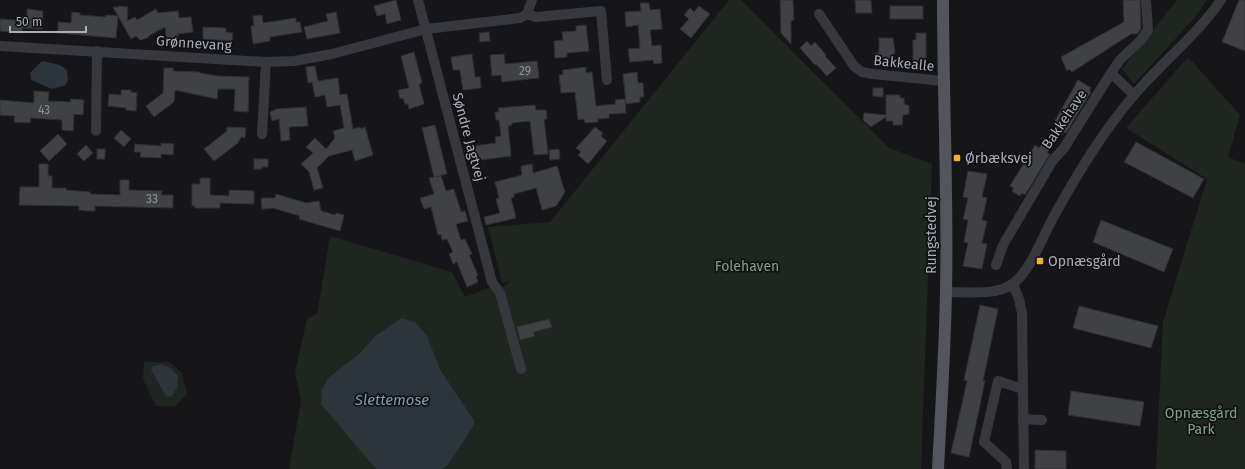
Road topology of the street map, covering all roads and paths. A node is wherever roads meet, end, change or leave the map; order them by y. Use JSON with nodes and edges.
{"nodes":[{"id":1,"x":418,"y":0,"type":"edge"},
{"id":2,"x":532,"y":0,"type":"edge"},
{"id":3,"x":943,"y":0,"type":"edge"},
{"id":4,"x":1146,"y":0,"type":"edge"},
{"id":5,"x":1221,"y":0,"type":"edge"},
{"id":6,"x":527,"y":14,"type":"junction"},
{"id":7,"x":820,"y":14,"type":"dead end"},
{"id":8,"x":426,"y":28,"type":"junction"},
{"id":9,"x":0,"y":46,"type":"edge"},
{"id":10,"x":97,"y":51,"type":"junction"},
{"id":11,"x":266,"y":62,"type":"junction"},
{"id":12,"x":1111,"y":74,"type":"junction"},
{"id":13,"x":607,"y":80,"type":"dead end"},
{"id":14,"x":943,"y":81,"type":"junction"},
{"id":15,"x":1134,"y":95,"type":"junction"},
{"id":16,"x":96,"y":131,"type":"dead end"},
{"id":17,"x":262,"y":134,"type":"dead end"},
{"id":18,"x":996,"y":266,"type":"dead end"},
{"id":19,"x":1013,"y":284,"type":"junction"},
{"id":20,"x":946,"y":292,"type":"junction"},
{"id":21,"x":521,"y":369,"type":"dead end"},
{"id":22,"x":1023,"y":389,"type":"junction"},
{"id":23,"x":1024,"y":419,"type":"junction"},
{"id":24,"x":1042,"y":420,"type":"dead end"},
{"id":25,"x":938,"y":469,"type":"edge"},
{"id":26,"x":1007,"y":469,"type":"edge"},
{"id":27,"x":1024,"y":469,"type":"edge"}],
"edges":[{"from":1,"to":8,"type":"street","name":"Søndre Jagtvej"},
{"from":2,"to":6,"type":"street"},
{"from":3,"to":14,"type":"main road","name":"Rungstedvej"},
{"from":4,"to":12,"type":"street","name":"Bakkehave"},
{"from":5,"to":15,"type":"street"},
{"from":6,"to":8,"type":"street","name":"Grønnevang"},
{"from":6,"to":13,"type":"street"},
{"from":7,"to":14,"type":"street","name":"Bakkealle"},
{"from":8,"to":11,"type":"street","name":"Grønnevang"},
{"from":8,"to":21,"type":"street","name":"Søndre Jagtvej"},
{"from":9,"to":10,"type":"street","name":"Grønnevang"},
{"from":10,"to":11,"type":"street","name":"Grønnevang"},
{"from":10,"to":16,"type":"street"},
{"from":11,"to":17,"type":"street"},
{"from":12,"to":15,"type":"street"},
{"from":12,"to":18,"type":"street","name":"Bakkehave"},
{"from":14,"to":20,"type":"main road","name":"Rungstedvej"},
{"from":15,"to":19,"type":"street"},
{"from":19,"to":20,"type":"street"},
{"from":19,"to":22,"type":"street"},
{"from":20,"to":25,"type":"main road","name":"Rungstedvej"},
{"from":22,"to":23,"type":"street"},
{"from":22,"to":26,"type":"street"},
{"from":23,"to":24,"type":"street"},
{"from":23,"to":27,"type":"street"}]}
